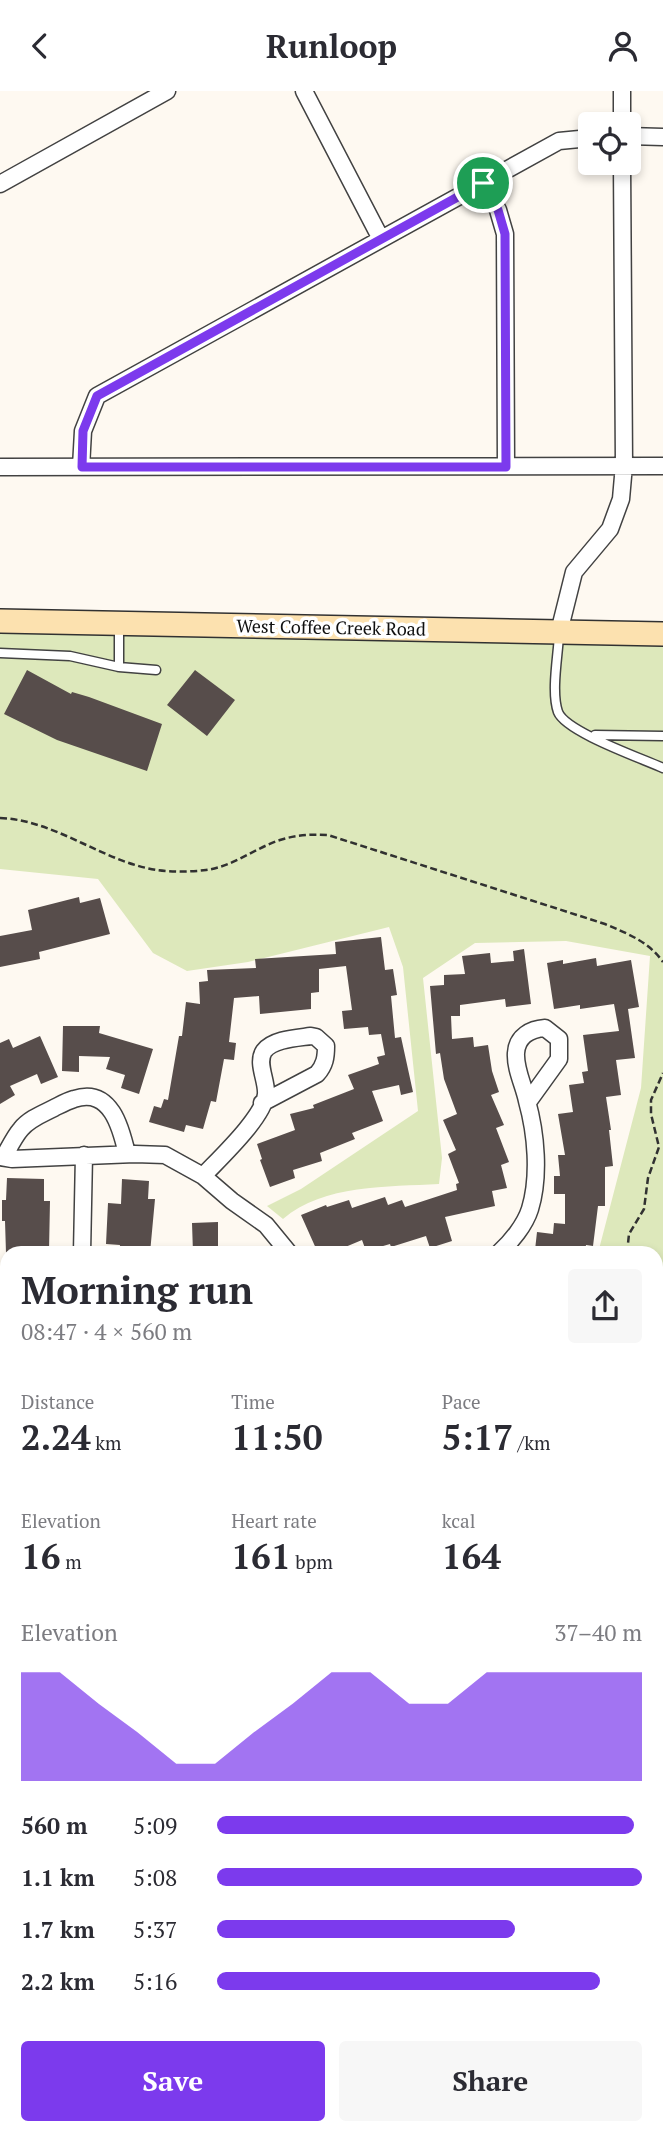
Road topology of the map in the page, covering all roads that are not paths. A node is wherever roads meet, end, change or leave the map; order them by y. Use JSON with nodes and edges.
{"nodes":[{"id":1,"x":167,"y":91,"type":"edge"},
{"id":2,"x":304,"y":91,"type":"edge"},
{"id":3,"x":622,"y":91,"type":"edge"},
{"id":4,"x":622,"y":112,"type":"edge"},
{"id":5,"x":641,"y":136,"type":"edge"},
{"id":6,"x":663,"y":137,"type":"edge"},
{"id":7,"x":578,"y":139,"type":"edge"},
{"id":8,"x":622,"y":175,"type":"edge"},
{"id":9,"x":483,"y":183,"type":"junction"},
{"id":10,"x":0,"y":184,"type":"edge"},
{"id":11,"x":381,"y":239,"type":"junction"},
{"id":12,"x":624,"y":465,"type":"junction"},
{"id":13,"x":663,"y":466,"type":"edge"},
{"id":14,"x":0,"y":467,"type":"edge"},
{"id":15,"x":82,"y":467,"type":"junction"},
{"id":16,"x":506,"y":467,"type":"junction"},
{"id":17,"x":0,"y":621,"type":"edge"},
{"id":18,"x":119,"y":623,"type":"junction"},
{"id":19,"x":559,"y":632,"type":"junction"},
{"id":20,"x":663,"y":634,"type":"edge"},
{"id":21,"x":0,"y":653,"type":"edge"},
{"id":22,"x":119,"y":667,"type":"junction"},
{"id":23,"x":156,"y":670,"type":"dead end"},
{"id":24,"x":589,"y":735,"type":"junction"},
{"id":25,"x":663,"y":736,"type":"edge"},
{"id":26,"x":663,"y":768,"type":"edge"},
{"id":27,"x":528,"y":1102,"type":"dead end"},
{"id":28,"x":262,"y":1103,"type":"junction"},
{"id":29,"x":127,"y":1154,"type":"junction"},
{"id":30,"x":84,"y":1156,"type":"junction"},
{"id":31,"x":2,"y":1157,"type":"edge"},
{"id":32,"x":203,"y":1176,"type":"junction"},
{"id":33,"x":82,"y":1246,"type":"edge"},
{"id":34,"x":283,"y":1246,"type":"edge"},
{"id":35,"x":507,"y":1246,"type":"edge"}],
"edges":[{"from":1,"to":10,"type":"street"},
{"from":2,"to":11,"type":"street"},
{"from":3,"to":4,"type":"street"},
{"from":5,"to":6,"type":"street"},
{"from":7,"to":9,"type":"street"},
{"from":8,"to":12,"type":"street"},
{"from":9,"to":11,"type":"street"},
{"from":9,"to":16,"type":"street"},
{"from":11,"to":15,"type":"street"},
{"from":12,"to":13,"type":"street"},
{"from":12,"to":16,"type":"street"},
{"from":12,"to":19,"type":"street"},
{"from":14,"to":15,"type":"street"},
{"from":15,"to":16,"type":"street"},
{"from":17,"to":18,"type":"street","name":"West Coffee Creek Road"},
{"from":18,"to":19,"type":"street","name":"West Coffee Creek Road"},
{"from":18,"to":22,"type":"lane"},
{"from":19,"to":20,"type":"street","name":"West Coffee Creek Road"},
{"from":19,"to":24,"type":"lane"},
{"from":21,"to":22,"type":"lane"},
{"from":22,"to":23,"type":"lane"},
{"from":24,"to":25,"type":"lane"},
{"from":24,"to":26,"type":"lane"},
{"from":27,"to":35,"type":"street"},
{"from":28,"to":28,"type":"street"},
{"from":28,"to":32,"type":"street"},
{"from":29,"to":30,"type":"street"},
{"from":29,"to":31,"type":"street"},
{"from":29,"to":32,"type":"street"},
{"from":30,"to":31,"type":"street"},
{"from":30,"to":33,"type":"street"},
{"from":32,"to":34,"type":"street"}]}
